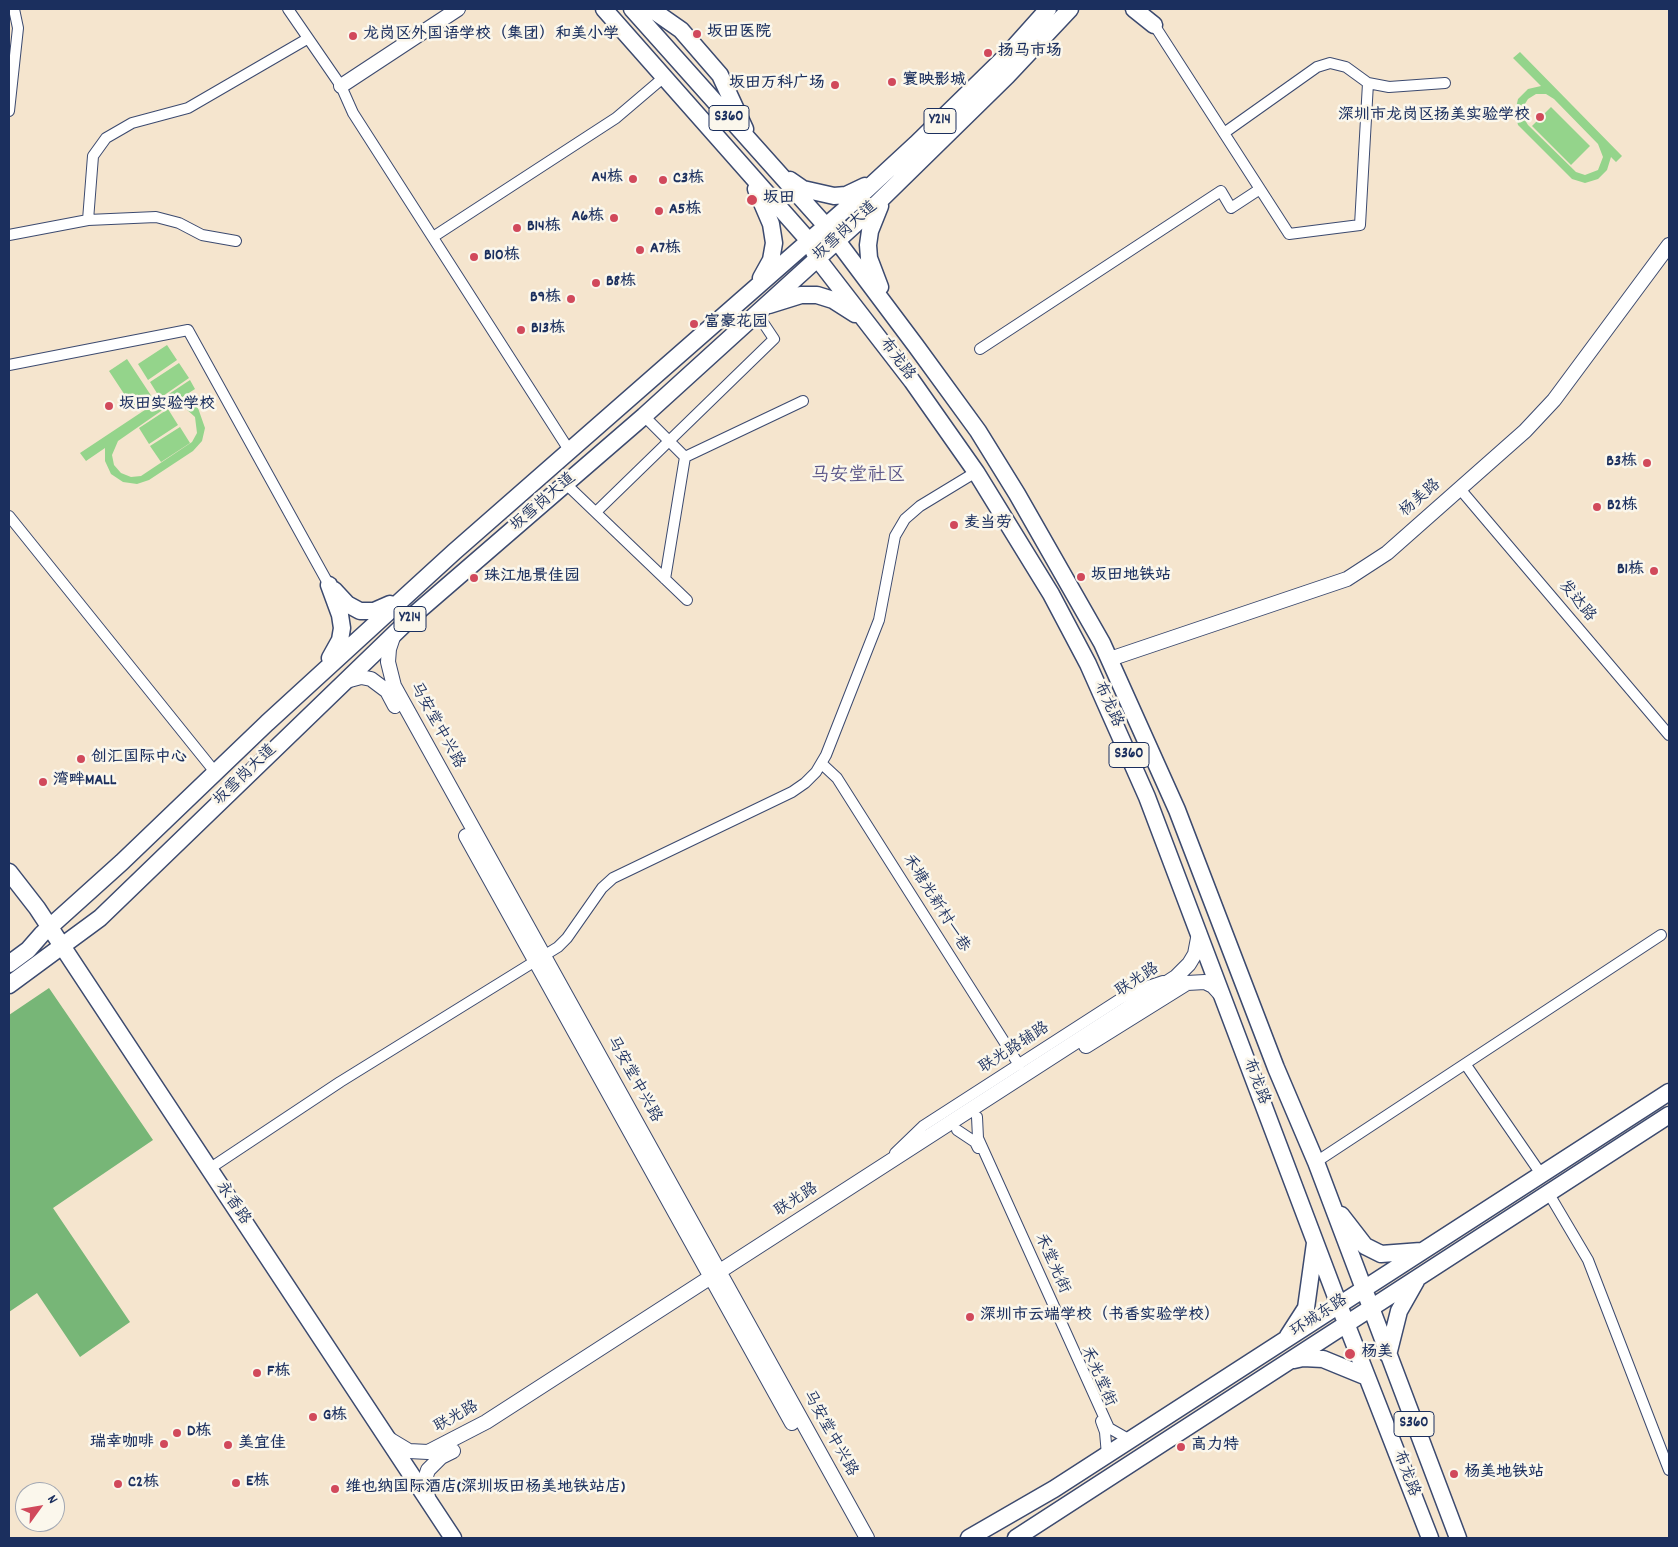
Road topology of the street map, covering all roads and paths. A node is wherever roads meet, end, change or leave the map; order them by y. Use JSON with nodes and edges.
{"nodes":[{"id":1,"x":14,"y":9,"type":"edge"},
{"id":2,"x":288,"y":9,"type":"edge"},
{"id":3,"x":458,"y":9,"type":"edge"},
{"id":4,"x":599,"y":9,"type":"edge"},
{"id":5,"x":604,"y":9,"type":"edge"},
{"id":6,"x":632,"y":9,"type":"edge"},
{"id":7,"x":651,"y":9,"type":"edge"},
{"id":8,"x":1048,"y":9,"type":"edge"},
{"id":9,"x":1134,"y":9,"type":"edge"},
{"id":10,"x":1144,"y":9,"type":"edge"},
{"id":11,"x":1069,"y":10,"type":"edge"},
{"id":12,"x":1154,"y":25,"type":"junction"},
{"id":13,"x":624,"y":34,"type":"junction"},
{"id":14,"x":307,"y":39,"type":"junction"},
{"id":15,"x":663,"y":78,"type":"junction"},
{"id":16,"x":1368,"y":83,"type":"junction"},
{"id":17,"x":1446,"y":83,"type":"dead end"},
{"id":18,"x":341,"y":86,"type":"junction"},
{"id":19,"x":9,"y":111,"type":"edge"},
{"id":20,"x":1224,"y":133,"type":"junction"},
{"id":21,"x":752,"y":145,"type":"junction"},
{"id":22,"x":887,"y":171,"type":"junction"},
{"id":23,"x":776,"y":172,"type":"junction"},
{"id":24,"x":749,"y":173,"type":"junction"},
{"id":25,"x":1260,"y":189,"type":"junction"},
{"id":26,"x":886,"y":196,"type":"junction"},
{"id":27,"x":88,"y":220,"type":"junction"},
{"id":28,"x":826,"y":226,"type":"junction"},
{"id":29,"x":9,"y":235,"type":"edge"},
{"id":30,"x":433,"y":237,"type":"junction"},
{"id":31,"x":236,"y":241,"type":"dead end"},
{"id":32,"x":809,"y":241,"type":"junction"},
{"id":33,"x":838,"y":241,"type":"junction"},
{"id":34,"x":1669,"y":244,"type":"edge"},
{"id":35,"x":817,"y":258,"type":"junction"},
{"id":36,"x":751,"y":291,"type":"junction"},
{"id":37,"x":759,"y":310,"type":"junction"},
{"id":38,"x":890,"y":311,"type":"junction"},
{"id":39,"x":872,"y":329,"type":"junction"},
{"id":40,"x":980,"y":350,"type":"dead end"},
{"id":41,"x":9,"y":364,"type":"edge"},
{"id":42,"x":803,"y":401,"type":"dead end"},
{"id":43,"x":644,"y":416,"type":"junction"},
{"id":44,"x":670,"y":441,"type":"junction"},
{"id":45,"x":569,"y":450,"type":"junction"},
{"id":46,"x":685,"y":457,"type":"junction"},
{"id":47,"x":976,"y":472,"type":"junction"},
{"id":48,"x":566,"y":484,"type":"junction"},
{"id":49,"x":1460,"y":488,"type":"junction"},
{"id":50,"x":596,"y":512,"type":"junction"},
{"id":51,"x":11,"y":522,"type":"edge"},
{"id":52,"x":665,"y":579,"type":"junction"},
{"id":53,"x":329,"y":585,"type":"junction"},
{"id":54,"x":402,"y":598,"type":"junction"},
{"id":55,"x":687,"y":600,"type":"dead end"},
{"id":56,"x":394,"y":634,"type":"junction"},
{"id":57,"x":1110,"y":659,"type":"junction"},
{"id":58,"x":319,"y":674,"type":"junction"},
{"id":59,"x":343,"y":683,"type":"junction"},
{"id":60,"x":1669,"y":735,"type":"edge"},
{"id":61,"x":822,"y":764,"type":"junction"},
{"id":62,"x":215,"y":772,"type":"junction"},
{"id":63,"x":9,"y":872,"type":"edge"},
{"id":64,"x":9,"y":888,"type":"edge"},
{"id":65,"x":46,"y":930,"type":"junction"},
{"id":66,"x":1199,"y":932,"type":"junction"},
{"id":67,"x":1661,"y":935,"type":"dead end"},
{"id":68,"x":58,"y":949,"type":"junction"},
{"id":69,"x":539,"y":959,"type":"junction"},
{"id":70,"x":9,"y":964,"type":"edge"},
{"id":71,"x":1176,"y":977,"type":"junction"},
{"id":72,"x":9,"y":985,"type":"edge"},
{"id":73,"x":1225,"y":1000,"type":"junction"},
{"id":74,"x":1019,"y":1065,"type":"junction"},
{"id":75,"x":1466,"y":1065,"type":"junction"},
{"id":76,"x":1669,"y":1092,"type":"edge"},
{"id":77,"x":977,"y":1116,"type":"junction"},
{"id":78,"x":1669,"y":1116,"type":"edge"},
{"id":79,"x":957,"y":1130,"type":"junction"},
{"id":80,"x":1316,"y":1162,"type":"junction"},
{"id":81,"x":882,"y":1167,"type":"junction"},
{"id":82,"x":209,"y":1169,"type":"junction"},
{"id":83,"x":1541,"y":1174,"type":"junction"},
{"id":84,"x":1549,"y":1194,"type":"junction"},
{"id":85,"x":1330,"y":1202,"type":"junction"},
{"id":86,"x":1315,"y":1241,"type":"junction"},
{"id":87,"x":1424,"y":1250,"type":"junction"},
{"id":88,"x":717,"y":1279,"type":"junction"},
{"id":89,"x":1417,"y":1279,"type":"junction"},
{"id":90,"x":1363,"y":1290,"type":"junction"},
{"id":91,"x":1339,"y":1305,"type":"junction"},
{"id":92,"x":1370,"y":1309,"type":"junction"},
{"id":93,"x":1346,"y":1324,"type":"junction"},
{"id":94,"x":1286,"y":1340,"type":"junction"},
{"id":95,"x":1388,"y":1355,"type":"junction"},
{"id":96,"x":1290,"y":1361,"type":"junction"},
{"id":97,"x":1367,"y":1377,"type":"junction"},
{"id":98,"x":387,"y":1438,"type":"junction"},
{"id":99,"x":1130,"y":1440,"type":"junction"},
{"id":100,"x":1107,"y":1455,"type":"junction"},
{"id":101,"x":1669,"y":1470,"type":"edge"},
{"id":102,"x":429,"y":1501,"type":"junction"},
{"id":103,"x":441,"y":1538,"type":"edge"},
{"id":104,"x":453,"y":1538,"type":"edge"},
{"id":105,"x":856,"y":1538,"type":"edge"},
{"id":106,"x":867,"y":1538,"type":"edge"},
{"id":107,"x":969,"y":1538,"type":"edge"},
{"id":108,"x":1016,"y":1538,"type":"edge"},
{"id":109,"x":1430,"y":1538,"type":"edge"},
{"id":110,"x":1458,"y":1538,"type":"edge"}],
"edges":[{"from":1,"to":19,"type":"street"},
{"from":2,"to":14,"type":"street"},
{"from":3,"to":18,"type":"street"},
{"from":4,"to":13,"type":"street"},
{"from":5,"to":13,"type":"main road","name":"布龙路","number":"S360"},
{"from":6,"to":21,"type":"main road","name":"布龙路","number":"S360"},
{"from":7,"to":21,"type":"main road"},
{"from":8,"to":22,"type":"main road","name":"坂雪岗大道","number":"Y214"},
{"from":9,"to":12,"type":"main road"},
{"from":10,"to":12,"type":"main road"},
{"from":11,"to":26,"type":"main road","name":"坂雪岗大道","number":"Y214"},
{"from":12,"to":20,"type":"street"},
{"from":13,"to":15,"type":"main road","name":"布龙路","number":"S360"},
{"from":14,"to":18,"type":"street"},
{"from":14,"to":27,"type":"street"},
{"from":15,"to":24,"type":"main road","name":"布龙路","number":"S360"},
{"from":15,"to":30,"type":"street"},
{"from":16,"to":17,"type":"street"},
{"from":16,"to":20,"type":"street"},
{"from":16,"to":25,"type":"street"},
{"from":18,"to":30,"type":"street"},
{"from":20,"to":25,"type":"street"},
{"from":21,"to":23,"type":"main road","name":"布龙路","number":"S360"},
{"from":22,"to":23,"type":"main road"},
{"from":22,"to":28,"type":"main road","name":"坂雪岗大道","number":"Y214"},
{"from":23,"to":28,"type":"main road","name":"布龙路","number":"S360"},
{"from":24,"to":32,"type":"main road","name":"布龙路","number":"S360"},
{"from":24,"to":36,"type":"main road"},
{"from":25,"to":40,"type":"street"},
{"from":26,"to":33,"type":"main road","name":"坂雪岗大道","number":"Y214"},
{"from":26,"to":38,"type":"main road"},
{"from":27,"to":29,"type":"street"},
{"from":27,"to":31,"type":"street"},
{"from":28,"to":32,"type":"main road","name":"坂雪岗大道","number":"Y214"},
{"from":28,"to":33,"type":"main road","name":"布龙路","number":"S360"},
{"from":30,"to":45,"type":"street"},
{"from":32,"to":35,"type":"main road","name":"布龙路","number":"S360"},
{"from":32,"to":36,"type":"main road","name":"坂雪岗大道","number":"Y214"},
{"from":33,"to":35,"type":"main road","name":"坂雪岗大道","number":"Y214"},
{"from":33,"to":38,"type":"main road","name":"布龙路","number":"S360"},
{"from":34,"to":49,"type":"street","name":"杨美路"},
{"from":35,"to":37,"type":"main road","name":"坂雪岗大道","number":"Y214"},
{"from":35,"to":39,"type":"main road","name":"布龙路","number":"S360"},
{"from":36,"to":45,"type":"main road","name":"坂雪岗大道","number":"Y214"},
{"from":37,"to":39,"type":"main road"},
{"from":37,"to":43,"type":"main road","name":"坂雪岗大道","number":"Y214"},
{"from":37,"to":44,"type":"street"},
{"from":38,"to":57,"type":"main road","name":"布龙路","number":"S360"},
{"from":39,"to":47,"type":"main road","name":"布龙路","number":"S360"},
{"from":41,"to":53,"type":"street"},
{"from":42,"to":46,"type":"street"},
{"from":43,"to":44,"type":"street"},
{"from":43,"to":48,"type":"main road","name":"坂雪岗大道","number":"Y214"},
{"from":44,"to":46,"type":"street"},
{"from":44,"to":50,"type":"street"},
{"from":45,"to":54,"type":"main road","name":"坂雪岗大道","number":"Y214"},
{"from":46,"to":52,"type":"street"},
{"from":47,"to":61,"type":"street"},
{"from":47,"to":66,"type":"main road","name":"布龙路","number":"S360"},
{"from":48,"to":50,"type":"street"},
{"from":48,"to":56,"type":"main road","name":"坂雪岗大道","number":"Y214"},
{"from":49,"to":57,"type":"street","name":"杨美路"},
{"from":49,"to":60,"type":"street","name":"发达路"},
{"from":50,"to":52,"type":"street"},
{"from":51,"to":62,"type":"street"},
{"from":52,"to":55,"type":"street"},
{"from":53,"to":54,"type":"main road"},
{"from":53,"to":58,"type":"main road"},
{"from":54,"to":58,"type":"main road","name":"坂雪岗大道","number":"Y214"},
{"from":56,"to":59,"type":"main road","name":"坂雪岗大道","number":"Y214"},
{"from":56,"to":69,"type":"street","name":"马安堂中兴路"},
{"from":57,"to":80,"type":"main road","name":"布龙路","number":"S360"},
{"from":58,"to":62,"type":"main road","name":"坂雪岗大道","number":"Y214"},
{"from":59,"to":68,"type":"main road","name":"坂雪岗大道","number":"Y214"},
{"from":59,"to":69,"type":"street","name":"马安堂中兴路"},
{"from":61,"to":69,"type":"street"},
{"from":61,"to":74,"type":"street","name":"禾塘光新村一巷"},
{"from":62,"to":65,"type":"main road","name":"坂雪岗大道","number":"Y214"},
{"from":63,"to":65,"type":"main road","name":"永香路"},
{"from":64,"to":65,"type":"main road","name":"永香路"},
{"from":65,"to":68,"type":"main road","name":"永香路"},
{"from":65,"to":70,"type":"main road","name":"坂雪岗大道","number":"Y214"},
{"from":66,"to":71,"type":"street","name":"联光路"},
{"from":66,"to":73,"type":"main road","name":"布龙路","number":"S360"},
{"from":67,"to":75,"type":"street"},
{"from":68,"to":72,"type":"main road","name":"坂雪岗大道","number":"Y214"},
{"from":68,"to":82,"type":"main road","name":"永香路"},
{"from":68,"to":103,"type":"main road","name":"永香路"},
{"from":69,"to":82,"type":"street"},
{"from":69,"to":88,"type":"street","name":"马安堂中兴路"},
{"from":71,"to":74,"type":"street","name":"联光路辅路"},
{"from":71,"to":81,"type":"street","name":"联光路"},
{"from":73,"to":77,"type":"street","name":"联光路"},
{"from":73,"to":86,"type":"main road","name":"布龙路","number":"S360"},
{"from":74,"to":81,"type":"street","name":"联光路辅路"},
{"from":75,"to":80,"type":"street"},
{"from":75,"to":83,"type":"street"},
{"from":76,"to":83,"type":"main road","name":"环城东路"},
{"from":77,"to":79,"type":"street","name":"联光路"},
{"from":77,"to":99,"type":"street","name":"禾堂光街"},
{"from":78,"to":84,"type":"main road","name":"环城东路"},
{"from":79,"to":88,"type":"street","name":"联光路"},
{"from":79,"to":100,"type":"street","name":"禾光堂街"},
{"from":80,"to":85,"type":"main road","name":"布龙路","number":"S360"},
{"from":81,"to":88,"type":"street","name":"联光路"},
{"from":82,"to":98,"type":"main road","name":"永香路"},
{"from":83,"to":87,"type":"main road","name":"环城东路"},
{"from":84,"to":89,"type":"main road","name":"环城东路"},
{"from":84,"to":101,"type":"street"},
{"from":85,"to":87,"type":"main road"},
{"from":85,"to":90,"type":"main road","name":"布龙路","number":"S360"},
{"from":86,"to":91,"type":"main road","name":"布龙路","number":"S360"},
{"from":86,"to":94,"type":"main road"},
{"from":87,"to":90,"type":"main road","name":"环城东路"},
{"from":88,"to":98,"type":"street","name":"联光路"},
{"from":88,"to":102,"type":"street","name":"联光路"},
{"from":88,"to":105,"type":"street","name":"马安堂中兴路"},
{"from":88,"to":106,"type":"street","name":"马安堂中兴路"},
{"from":89,"to":92,"type":"main road","name":"环城东路"},
{"from":89,"to":95,"type":"main road"},
{"from":90,"to":91,"type":"main road","name":"环城东路"},
{"from":90,"to":92,"type":"main road","name":"布龙路","number":"S360"},
{"from":91,"to":93,"type":"main road","name":"布龙路","number":"S360"},
{"from":91,"to":94,"type":"main road","name":"环城东路"},
{"from":92,"to":93,"type":"main road","name":"环城东路"},
{"from":92,"to":95,"type":"main road","name":"布龙路","number":"S360"},
{"from":93,"to":96,"type":"main road","name":"环城东路"},
{"from":93,"to":97,"type":"main road","name":"布龙路","number":"S360"},
{"from":94,"to":99,"type":"main road","name":"环城东路"},
{"from":95,"to":110,"type":"main road","name":"布龙路","number":"S360"},
{"from":96,"to":97,"type":"main road"},
{"from":96,"to":108,"type":"main road","name":"环城东路"},
{"from":97,"to":109,"type":"main road","name":"布龙路","number":"S360"},
{"from":98,"to":102,"type":"main road","name":"永香路"},
{"from":99,"to":100,"type":"main road","name":"环城东路"},
{"from":100,"to":107,"type":"main road","name":"环城东路"},
{"from":102,"to":104,"type":"main road","name":"永香路"}]}
